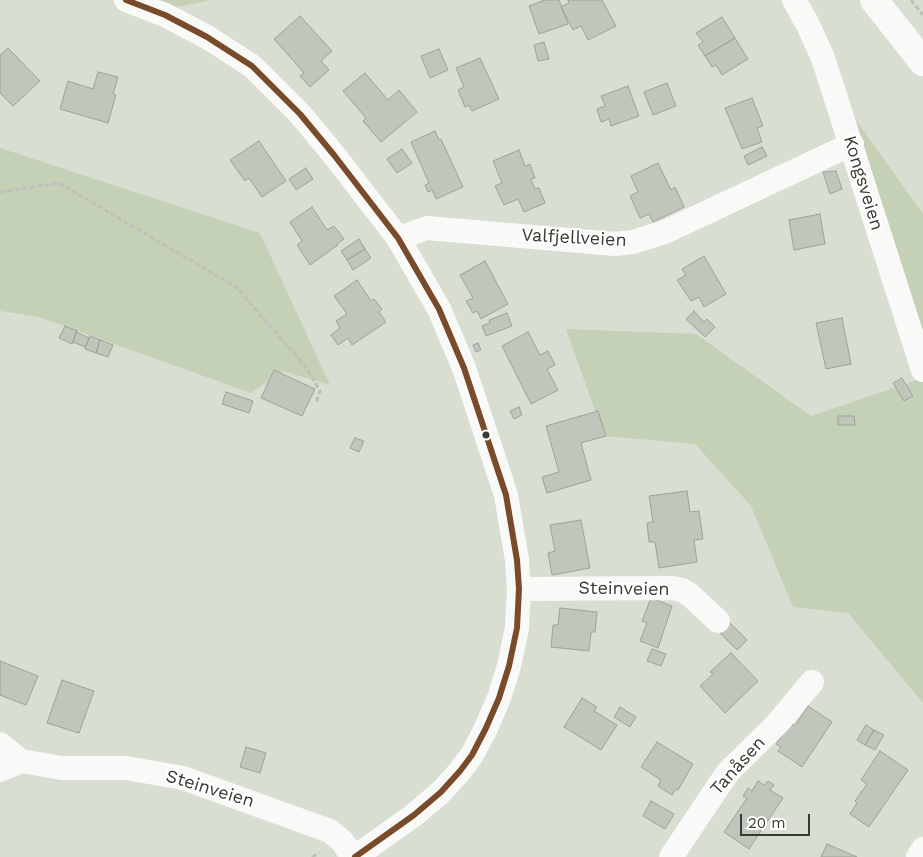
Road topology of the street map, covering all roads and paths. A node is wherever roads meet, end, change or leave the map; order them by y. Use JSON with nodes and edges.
{"nodes":[{"id":1,"x":126,"y":0,"type":"edge"},
{"id":2,"x":794,"y":0,"type":"edge"},
{"id":3,"x":874,"y":0,"type":"edge"},
{"id":4,"x":911,"y":0,"type":"edge"},
{"id":5,"x":923,"y":15,"type":"edge"},
{"id":6,"x":923,"y":62,"type":"edge"},
{"id":7,"x":852,"y":144,"type":"junction"},
{"id":8,"x":0,"y":192,"type":"edge"},
{"id":9,"x":398,"y":238,"type":"junction"},
{"id":10,"x":923,"y":370,"type":"edge"},
{"id":11,"x":316,"y":403,"type":"dead end"},
{"id":12,"x":519,"y":589,"type":"junction"},
{"id":13,"x":718,"y":622,"type":"dead end"},
{"id":14,"x":812,"y":682,"type":"dead end"},
{"id":15,"x":0,"y":744,"type":"edge"},
{"id":16,"x":10,"y":765,"type":"edge"},
{"id":17,"x":923,"y":849,"type":"edge"},
{"id":18,"x":350,"y":852,"type":"edge"},
{"id":19,"x":312,"y":857,"type":"edge"},
{"id":20,"x":671,"y":857,"type":"edge"},
{"id":21,"x":918,"y":857,"type":"edge"}],
"edges":[{"from":1,"to":9,"type":"street"},
{"from":2,"to":7,"type":"street","name":"Kongsveien"},
{"from":3,"to":6,"type":"highway"},
{"from":4,"to":5,"type":"path"},
{"from":7,"to":9,"type":"street","name":"Valfjellveien"},
{"from":7,"to":10,"type":"street","name":"Kongsveien"},
{"from":8,"to":11,"type":"path"},
{"from":9,"to":12,"type":"street"},
{"from":12,"to":13,"type":"street","name":"Steinveien"},
{"from":12,"to":18,"type":"street"},
{"from":14,"to":20,"type":"street","name":"Tanåsen"},
{"from":15,"to":16,"type":"street"},
{"from":16,"to":18,"type":"street","name":"Steinveien"},
{"from":17,"to":21,"type":"street"},
{"from":18,"to":19,"type":"path"}]}
